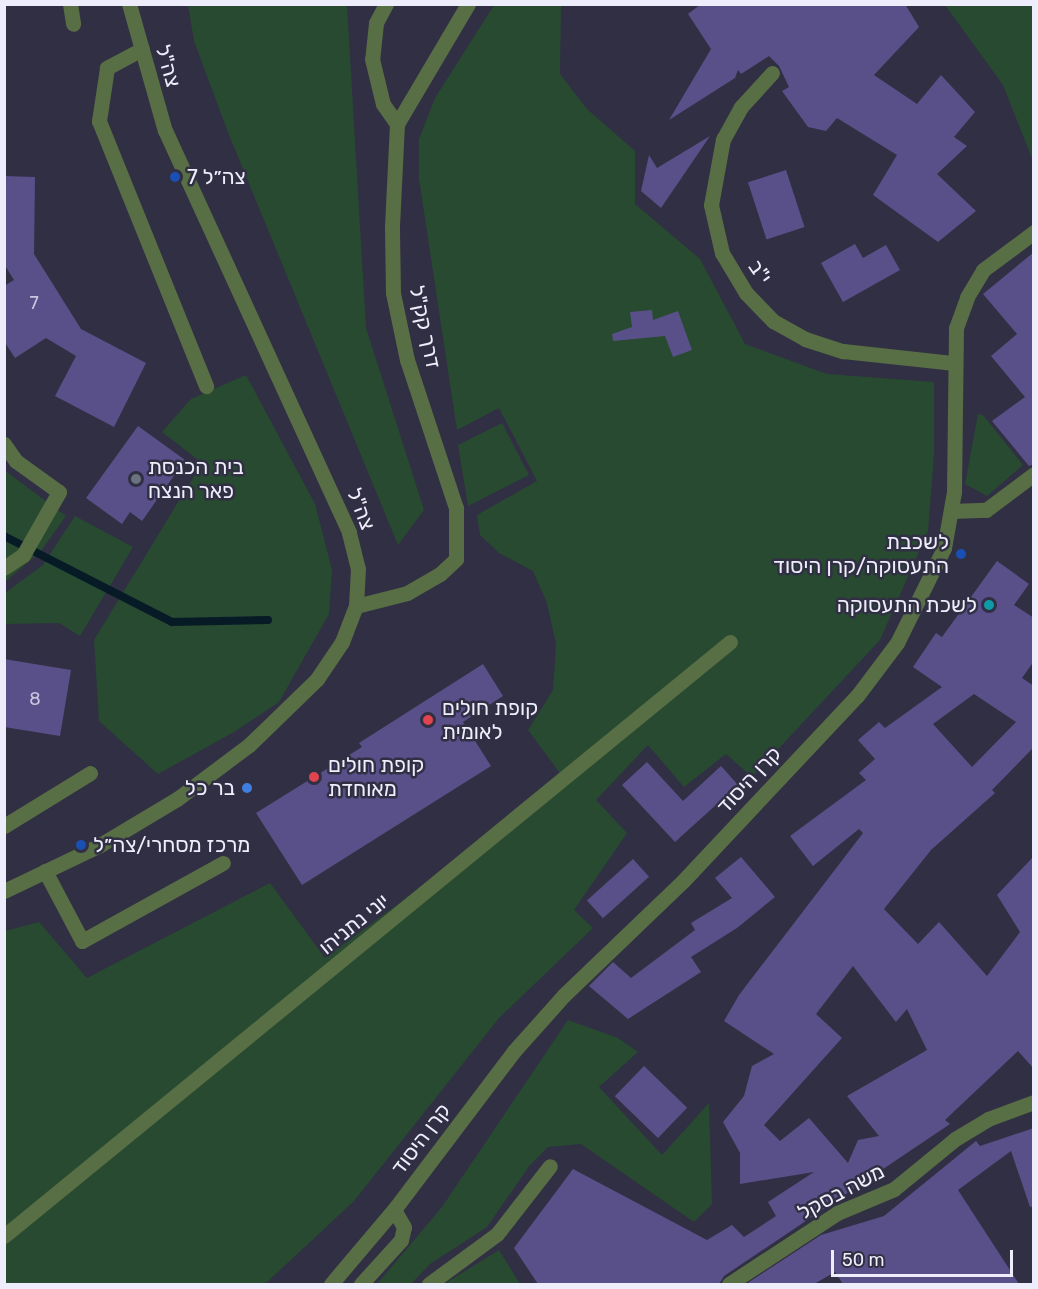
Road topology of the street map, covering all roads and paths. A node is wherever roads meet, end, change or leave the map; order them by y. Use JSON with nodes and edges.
{"nodes":[{"id":1,"x":70,"y":4,"type":"edge"},
{"id":2,"x":129,"y":4,"type":"edge"},
{"id":3,"x":386,"y":4,"type":"edge"},
{"id":4,"x":468,"y":4,"type":"edge"},
{"id":5,"x":72,"y":24,"type":"dead end"},
{"id":6,"x":142,"y":50,"type":"junction"},
{"id":7,"x":771,"y":73,"type":"dead end"},
{"id":8,"x":397,"y":124,"type":"junction"},
{"id":9,"x":1034,"y":232,"type":"edge"},
{"id":10,"x":954,"y":363,"type":"junction"},
{"id":11,"x":207,"y":386,"type":"dead end"},
{"id":12,"x":4,"y":444,"type":"edge"},
{"id":13,"x":1034,"y":474,"type":"edge"},
{"id":14,"x":951,"y":511,"type":"junction"},
{"id":15,"x":4,"y":568,"type":"edge"},
{"id":16,"x":356,"y":606,"type":"junction"},
{"id":17,"x":730,"y":642,"type":"dead end"},
{"id":18,"x":90,"y":773,"type":"dead end"},
{"id":19,"x":4,"y":826,"type":"edge"},
{"id":20,"x":223,"y":863,"type":"dead end"},
{"id":21,"x":45,"y":872,"type":"junction"},
{"id":22,"x":4,"y":891,"type":"edge"},
{"id":23,"x":1034,"y":1102,"type":"edge"},
{"id":24,"x":550,"y":1166,"type":"dead end"},
{"id":25,"x":394,"y":1210,"type":"junction"},
{"id":26,"x":4,"y":1236,"type":"edge"},
{"id":27,"x":331,"y":1284,"type":"edge"},
{"id":28,"x":362,"y":1284,"type":"edge"},
{"id":29,"x":429,"y":1284,"type":"edge"},
{"id":30,"x":729,"y":1284,"type":"edge"}],
"edges":[{"from":1,"to":5,"type":"street"},
{"from":2,"to":6,"type":"street","name":"צה\"ל"},
{"from":3,"to":8,"type":"street"},
{"from":4,"to":8,"type":"street","name":"דרך קק\"ל"},
{"from":6,"to":11,"type":"street"},
{"from":6,"to":16,"type":"street","name":"צה\"ל"},
{"from":7,"to":10,"type":"street","name":"י\"ב"},
{"from":8,"to":16,"type":"street","name":"דרך קק\"ל"},
{"from":9,"to":10,"type":"street","name":"קרן היסוד"},
{"from":10,"to":14,"type":"street","name":"קרן היסוד"},
{"from":12,"to":15,"type":"street"},
{"from":13,"to":14,"type":"street"},
{"from":14,"to":25,"type":"street","name":"קרן היסוד"},
{"from":16,"to":21,"type":"street","name":"צה\"ל"},
{"from":17,"to":26,"type":"street","name":"יוני נתניהו"},
{"from":18,"to":19,"type":"street"},
{"from":20,"to":21,"type":"street"},
{"from":21,"to":22,"type":"street","name":"צה\"ל"},
{"from":23,"to":30,"type":"street","name":"משה בסקל"},
{"from":24,"to":29,"type":"street"},
{"from":25,"to":27,"type":"street","name":"קרן היסוד"},
{"from":25,"to":28,"type":"street"}]}
